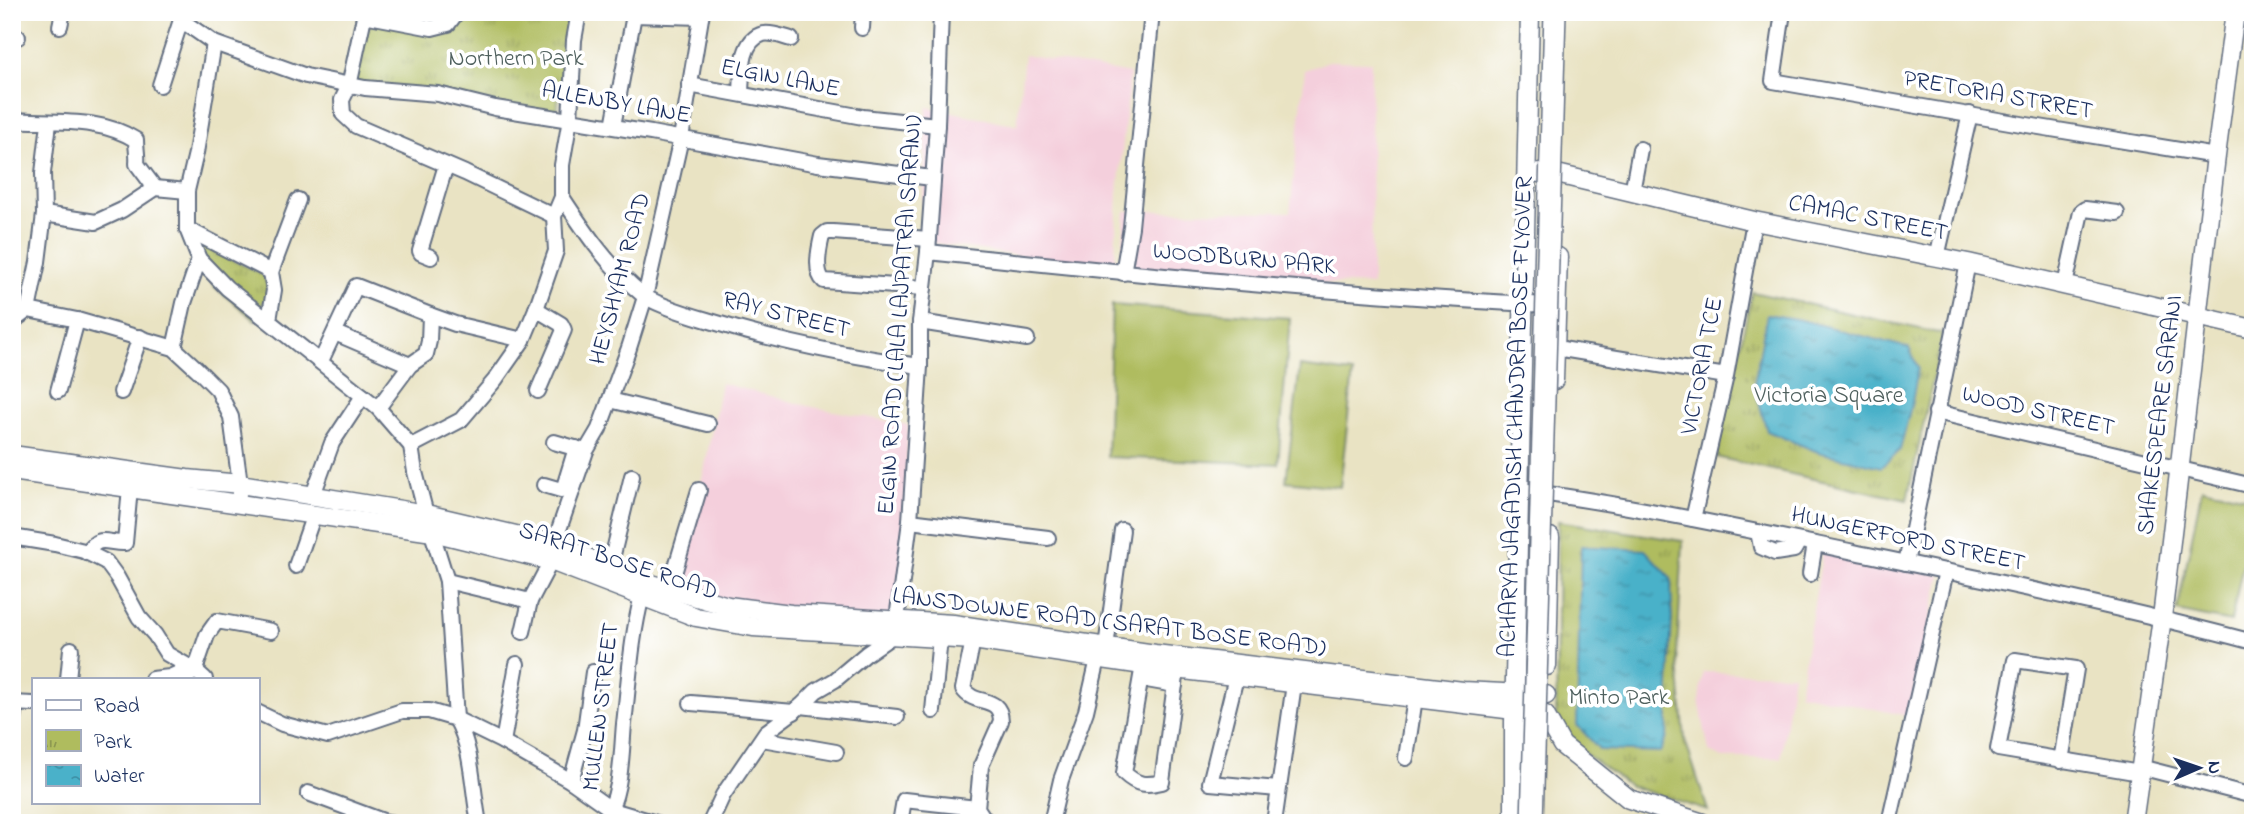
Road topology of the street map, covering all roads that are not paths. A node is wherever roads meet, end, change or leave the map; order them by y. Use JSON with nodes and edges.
{"nodes":[{"id":1,"x":457,"y":12,"type":"edge"},
{"id":2,"x":579,"y":12,"type":"edge"},
{"id":3,"x":863,"y":12,"type":"edge"},
{"id":4,"x":941,"y":12,"type":"edge"},
{"id":5,"x":1152,"y":12,"type":"edge"},
{"id":6,"x":1530,"y":12,"type":"edge"},
{"id":7,"x":1542,"y":12,"type":"edge"},
{"id":8,"x":1555,"y":12,"type":"edge"},
{"id":9,"x":1563,"y":12,"type":"edge"},
{"id":10,"x":1783,"y":12,"type":"edge"},
{"id":11,"x":2235,"y":12,"type":"edge"},
{"id":12,"x":364,"y":14,"type":"edge"},
{"id":13,"x":702,"y":15,"type":"edge"},
{"id":14,"x":179,"y":16,"type":"edge"},
{"id":15,"x":862,"y":28,"type":"dead end"},
{"id":16,"x":791,"y":39,"type":"dead end"},
{"id":17,"x":214,"y":43,"type":"junction"},
{"id":18,"x":160,"y":85,"type":"dead end"},
{"id":19,"x":689,"y":85,"type":"junction"},
{"id":20,"x":349,"y":86,"type":"junction"},
{"id":21,"x":741,"y":94,"type":"junction"},
{"id":22,"x":1970,"y":114,"type":"junction"},
{"id":23,"x":570,"y":119,"type":"junction"},
{"id":24,"x":12,"y":120,"type":"edge"},
{"id":25,"x":49,"y":123,"type":"junction"},
{"id":26,"x":937,"y":125,"type":"junction"},
{"id":27,"x":613,"y":126,"type":"junction"},
{"id":28,"x":681,"y":138,"type":"junction"},
{"id":29,"x":1640,"y":149,"type":"dead end"},
{"id":30,"x":2216,"y":156,"type":"junction"},
{"id":31,"x":446,"y":165,"type":"junction"},
{"id":32,"x":1528,"y":172,"type":"junction"},
{"id":33,"x":1560,"y":175,"type":"junction"},
{"id":34,"x":932,"y":177,"type":"junction"},
{"id":35,"x":155,"y":188,"type":"junction"},
{"id":36,"x":187,"y":191,"type":"junction"},
{"id":37,"x":1632,"y":192,"type":"junction"},
{"id":38,"x":562,"y":197,"type":"junction"},
{"id":39,"x":298,"y":200,"type":"dead end"},
{"id":40,"x":44,"y":214,"type":"junction"},
{"id":41,"x":2117,"y":214,"type":"dead end"},
{"id":42,"x":554,"y":216,"type":"junction"},
{"id":43,"x":1754,"y":221,"type":"junction"},
{"id":44,"x":187,"y":229,"type":"junction"},
{"id":45,"x":929,"y":245,"type":"junction"},
{"id":46,"x":431,"y":257,"type":"dead end"},
{"id":47,"x":1937,"y":257,"type":"junction"},
{"id":48,"x":199,"y":259,"type":"junction"},
{"id":49,"x":1968,"y":263,"type":"junction"},
{"id":50,"x":271,"y":272,"type":"junction"},
{"id":51,"x":1123,"y":273,"type":"junction"},
{"id":52,"x":2065,"y":285,"type":"junction"},
{"id":53,"x":924,"y":288,"type":"junction"},
{"id":54,"x":645,"y":297,"type":"junction"},
{"id":55,"x":1525,"y":304,"type":"junction"},
{"id":56,"x":1557,"y":306,"type":"junction"},
{"id":57,"x":536,"y":309,"type":"junction"},
{"id":58,"x":28,"y":310,"type":"junction"},
{"id":59,"x":430,"y":315,"type":"junction"},
{"id":60,"x":2199,"y":316,"type":"junction"},
{"id":61,"x":76,"y":320,"type":"junction"},
{"id":62,"x":269,"y":320,"type":"junction"},
{"id":63,"x":12,"y":322,"type":"edge"},
{"id":64,"x":920,"y":322,"type":"junction"},
{"id":65,"x":2253,"y":329,"type":"edge"},
{"id":66,"x":335,"y":333,"type":"junction"},
{"id":67,"x":140,"y":337,"type":"junction"},
{"id":68,"x":1027,"y":339,"type":"dead end"},
{"id":69,"x":523,"y":340,"type":"junction"},
{"id":70,"x":174,"y":348,"type":"junction"},
{"id":71,"x":1556,"y":348,"type":"junction"},
{"id":72,"x":321,"y":361,"type":"junction"},
{"id":73,"x":410,"y":365,"type":"junction"},
{"id":74,"x":920,"y":366,"type":"junction"},
{"id":75,"x":1726,"y":376,"type":"junction"},
{"id":76,"x":58,"y":391,"type":"dead end"},
{"id":77,"x":538,"y":391,"type":"dead end"},
{"id":78,"x":121,"y":392,"type":"dead end"},
{"id":79,"x":363,"y":396,"type":"junction"},
{"id":80,"x":610,"y":400,"type":"junction"},
{"id":81,"x":378,"y":408,"type":"junction"},
{"id":82,"x":1936,"y":412,"type":"junction"},
{"id":83,"x":708,"y":424,"type":"dead end"},
{"id":84,"x":554,"y":442,"type":"dead end"},
{"id":85,"x":411,"y":446,"type":"junction"},
{"id":86,"x":581,"y":450,"type":"junction"},
{"id":87,"x":12,"y":455,"type":"edge"},
{"id":88,"x":2178,"y":469,"type":"junction"},
{"id":89,"x":12,"y":471,"type":"edge"},
{"id":90,"x":632,"y":476,"type":"dead end"},
{"id":91,"x":240,"y":484,"type":"junction"},
{"id":92,"x":544,"y":485,"type":"dead end"},
{"id":93,"x":2253,"y":486,"type":"edge"},
{"id":94,"x":130,"y":488,"type":"junction"},
{"id":95,"x":568,"y":489,"type":"junction"},
{"id":96,"x":699,"y":490,"type":"dead end"},
{"id":97,"x":1520,"y":491,"type":"junction"},
{"id":98,"x":1551,"y":494,"type":"junction"},
{"id":99,"x":313,"y":495,"type":"junction"},
{"id":100,"x":238,"y":503,"type":"junction"},
{"id":101,"x":314,"y":514,"type":"junction"},
{"id":102,"x":426,"y":514,"type":"junction"},
{"id":103,"x":1693,"y":519,"type":"junction"},
{"id":104,"x":910,"y":521,"type":"junction"},
{"id":105,"x":1122,"y":530,"type":"dead end"},
{"id":106,"x":433,"y":532,"type":"junction"},
{"id":107,"x":12,"y":537,"type":"edge"},
{"id":108,"x":1048,"y":538,"type":"dead end"},
{"id":109,"x":1815,"y":544,"type":"junction"},
{"id":110,"x":87,"y":553,"type":"junction"},
{"id":111,"x":552,"y":553,"type":"junction"},
{"id":112,"x":1906,"y":563,"type":"junction"},
{"id":113,"x":296,"y":566,"type":"dead end"},
{"id":114,"x":610,"y":567,"type":"junction"},
{"id":115,"x":1946,"y":571,"type":"junction"},
{"id":116,"x":1810,"y":573,"type":"dead end"},
{"id":117,"x":447,"y":581,"type":"junction"},
{"id":118,"x":669,"y":590,"type":"junction"},
{"id":119,"x":642,"y":596,"type":"junction"},
{"id":120,"x":530,"y":601,"type":"junction"},
{"id":121,"x":2162,"y":618,"type":"junction"},
{"id":122,"x":896,"y":628,"type":"junction"},
{"id":123,"x":271,"y":631,"type":"dead end"},
{"id":124,"x":523,"y":632,"type":"dead end"},
{"id":125,"x":940,"y":638,"type":"junction"},
{"id":126,"x":973,"y":640,"type":"junction"},
{"id":127,"x":2253,"y":642,"type":"edge"},
{"id":128,"x":71,"y":649,"type":"dead end"},
{"id":129,"x":1102,"y":653,"type":"junction"},
{"id":130,"x":517,"y":664,"type":"dead end"},
{"id":131,"x":593,"y":672,"type":"dead end"},
{"id":132,"x":1142,"y":672,"type":"junction"},
{"id":133,"x":194,"y":674,"type":"edge"},
{"id":134,"x":1176,"y":677,"type":"junction"},
{"id":135,"x":1236,"y":677,"type":"junction"},
{"id":136,"x":68,"y":678,"type":"edge"},
{"id":137,"x":161,"y":678,"type":"edge"},
{"id":138,"x":1294,"y":684,"type":"junction"},
{"id":139,"x":1546,"y":695,"type":"junction"},
{"id":140,"x":1415,"y":698,"type":"junction"},
{"id":141,"x":1515,"y":702,"type":"junction"},
{"id":142,"x":14,"y":703,"type":"edge"},
{"id":143,"x":691,"y":703,"type":"dead end"},
{"id":144,"x":32,"y":704,"type":"edge"},
{"id":145,"x":797,"y":709,"type":"junction"},
{"id":146,"x":933,"y":711,"type":"dead end"},
{"id":147,"x":259,"y":713,"type":"edge"},
{"id":148,"x":1545,"y":715,"type":"junction"},
{"id":149,"x":897,"y":717,"type":"dead end"},
{"id":150,"x":456,"y":719,"type":"junction"},
{"id":151,"x":12,"y":738,"type":"edge"},
{"id":152,"x":762,"y":739,"type":"junction"},
{"id":153,"x":503,"y":742,"type":"junction"},
{"id":154,"x":836,"y":752,"type":"dead end"},
{"id":155,"x":1406,"y":758,"type":"dead end"},
{"id":156,"x":2061,"y":761,"type":"junction"},
{"id":157,"x":2140,"y":770,"type":"junction"},
{"id":158,"x":571,"y":781,"type":"junction"},
{"id":159,"x":1278,"y":789,"type":"junction"},
{"id":160,"x":307,"y":793,"type":"dead end"},
{"id":161,"x":2253,"y":796,"type":"edge"},
{"id":162,"x":977,"y":808,"type":"junction"},
{"id":163,"x":612,"y":810,"type":"junction"},
{"id":164,"x":711,"y":822,"type":"edge"},
{"id":165,"x":394,"y":823,"type":"edge"},
{"id":166,"x":479,"y":823,"type":"edge"},
{"id":167,"x":603,"y":823,"type":"edge"},
{"id":168,"x":656,"y":823,"type":"edge"},
{"id":169,"x":900,"y":823,"type":"edge"},
{"id":170,"x":987,"y":823,"type":"edge"},
{"id":171,"x":1051,"y":823,"type":"edge"},
{"id":172,"x":1274,"y":823,"type":"edge"},
{"id":173,"x":1514,"y":823,"type":"edge"},
{"id":174,"x":1521,"y":823,"type":"edge"},
{"id":175,"x":1532,"y":823,"type":"edge"},
{"id":176,"x":1539,"y":823,"type":"edge"},
{"id":177,"x":1703,"y":823,"type":"edge"},
{"id":178,"x":1889,"y":823,"type":"edge"},
{"id":179,"x":2133,"y":823,"type":"edge"}],
"edges":[{"from":1,"to":12,"type":"street"},
{"from":2,"to":23,"type":"street"},
{"from":3,"to":15,"type":"street"},
{"from":4,"to":26,"type":"street","name":"ELGIN ROAD (LALA LAJPATRAI SARANI)"},
{"from":5,"to":51,"type":"street"},
{"from":6,"to":32,"type":"main road"},
{"from":7,"to":174,"type":"highway","name":"ACHARYA JAGADISH CHANDRA BOSE FLYOVER"},
{"from":8,"to":175,"type":"highway","name":"ACHARYA JAGADISH CHANDRA BOSE FLYOVER","bridge":true},
{"from":9,"to":33,"type":"main road"},
{"from":10,"to":22,"type":"street","name":"PRETORIA STRRET"},
{"from":11,"to":30,"type":"main road","name":"SHAKESPEARE SARANI"},
{"from":12,"to":20,"type":"street"},
{"from":13,"to":19,"type":"street","name":"HEYSHYAM ROAD"},
{"from":13,"to":27,"type":"street","name":"HEYSHYAM ROAD"},
{"from":14,"to":17,"type":"street","name":"ALLENBY LANE"},
{"from":14,"to":18,"type":"street"},
{"from":16,"to":21,"type":"street"},
{"from":17,"to":20,"type":"street","name":"ALLENBY LANE"},
{"from":17,"to":36,"type":"street"},
{"from":19,"to":21,"type":"street","name":"ELGIN LANE"},
{"from":19,"to":28,"type":"street","name":"HEYSHYAM ROAD"},
{"from":20,"to":23,"type":"street","name":"ALLENBY LANE"},
{"from":20,"to":31,"type":"street"},
{"from":21,"to":26,"type":"street","name":"ELGIN LANE"},
{"from":22,"to":30,"type":"street","name":"PRETORIA STRRET"},
{"from":22,"to":47,"type":"street"},
{"from":23,"to":27,"type":"street","name":"ALLENBY LANE"},
{"from":23,"to":38,"type":"street"},
{"from":24,"to":25,"type":"street"},
{"from":25,"to":35,"type":"street"},
{"from":25,"to":40,"type":"street"},
{"from":26,"to":34,"type":"street","name":"ELGIN ROAD (LALA LAJPATRAI SARANI)"},
{"from":27,"to":28,"type":"street","name":"ALLENBY LANE"},
{"from":28,"to":34,"type":"street","name":"ALLENBY LANE"},
{"from":28,"to":54,"type":"street","name":"HEYSHYAM ROAD"},
{"from":29,"to":37,"type":"street"},
{"from":30,"to":60,"type":"main road","name":"SHAKESPEARE SARANI"},
{"from":31,"to":42,"type":"street"},
{"from":31,"to":46,"type":"street"},
{"from":32,"to":33,"type":"main road","name":"CAMAC STREET"},
{"from":32,"to":55,"type":"main road"},
{"from":33,"to":37,"type":"main road","name":"CAMAC STREET"},
{"from":33,"to":56,"type":"main road"},
{"from":34,"to":45,"type":"street","name":"ELGIN ROAD (LALA LAJPATRAI SARANI)"},
{"from":35,"to":36,"type":"street"},
{"from":35,"to":40,"type":"street"},
{"from":36,"to":44,"type":"street"},
{"from":37,"to":43,"type":"main road","name":"CAMAC STREET"},
{"from":38,"to":42,"type":"street"},
{"from":38,"to":54,"type":"street"},
{"from":39,"to":50,"type":"street"},
{"from":40,"to":58,"type":"street"},
{"from":41,"to":52,"type":"street"},
{"from":42,"to":57,"type":"street"},
{"from":43,"to":47,"type":"main road","name":"CAMAC STREET"},
{"from":43,"to":75,"type":"street","name":"VICTORIA TCE"},
{"from":44,"to":48,"type":"street"},
{"from":44,"to":50,"type":"street"},
{"from":45,"to":51,"type":"street","name":"WOODBURN PARK"},
{"from":45,"to":53,"type":"street","name":"ELGIN ROAD (LALA LAJPATRAI SARANI)"},
{"from":45,"to":53,"type":"street","name":"WOODBURN PARK"},
{"from":47,"to":49,"type":"main road","name":"CAMAC STREET"},
{"from":48,"to":62,"type":"street"},
{"from":48,"to":70,"type":"street"},
{"from":49,"to":52,"type":"main road","name":"CAMAC STREET"},
{"from":49,"to":82,"type":"street"},
{"from":50,"to":62,"type":"street"},
{"from":51,"to":55,"type":"street","name":"WOODBURN PARK"},
{"from":52,"to":60,"type":"main road","name":"CAMAC STREET"},
{"from":53,"to":64,"type":"street","name":"ELGIN ROAD (LALA LAJPATRAI SARANI)"},
{"from":54,"to":74,"type":"street","name":"RAY STREET"},
{"from":54,"to":80,"type":"street","name":"HEYSHYAM ROAD"},
{"from":55,"to":56,"type":"street","name":"WOODBURN PARK"},
{"from":55,"to":97,"type":"main road"},
{"from":56,"to":71,"type":"main road"},
{"from":57,"to":69,"type":"street"},
{"from":57,"to":77,"type":"street"},
{"from":58,"to":61,"type":"street"},
{"from":58,"to":63,"type":"street"},
{"from":59,"to":66,"type":"street"},
{"from":59,"to":69,"type":"street"},
{"from":59,"to":73,"type":"street"},
{"from":60,"to":65,"type":"main road","name":"CAMAC STREET"},
{"from":60,"to":88,"type":"main road","name":"SHAKESPEARE SARANI"},
{"from":61,"to":67,"type":"street"},
{"from":61,"to":76,"type":"street"},
{"from":62,"to":72,"type":"street"},
{"from":64,"to":68,"type":"street"},
{"from":64,"to":74,"type":"street","name":"ELGIN ROAD (LALA LAJPATRAI SARANI)"},
{"from":66,"to":72,"type":"street"},
{"from":66,"to":73,"type":"street"},
{"from":67,"to":70,"type":"street"},
{"from":67,"to":78,"type":"street"},
{"from":69,"to":85,"type":"street"},
{"from":70,"to":91,"type":"street"},
{"from":71,"to":75,"type":"street"},
{"from":71,"to":98,"type":"main road"},
{"from":72,"to":79,"type":"street"},
{"from":73,"to":81,"type":"street"},
{"from":74,"to":104,"type":"street","name":"ELGIN ROAD (LALA LAJPATRAI SARANI)"},
{"from":75,"to":103,"type":"street","name":"VICTORIA TCE"},
{"from":79,"to":81,"type":"street"},
{"from":79,"to":99,"type":"street"},
{"from":80,"to":83,"type":"street"},
{"from":80,"to":86,"type":"street","name":"HEYSHYAM ROAD"},
{"from":81,"to":85,"type":"street"},
{"from":82,"to":88,"type":"street","name":"WOOD STREET"},
{"from":82,"to":112,"type":"street"},
{"from":84,"to":86,"type":"street"},
{"from":85,"to":102,"type":"street"},
{"from":86,"to":95,"type":"street","name":"HEYSHYAM ROAD"},
{"from":87,"to":91,"type":"main road","name":"LANSDOWNE ROAD (SARAT BOSE ROAD)"},
{"from":88,"to":93,"type":"street","name":"WOOD STREET"},
{"from":88,"to":121,"type":"main road","name":"SHAKESPEARE SARANI"},
{"from":89,"to":94,"type":"main road","name":"SARAT BOSE ROAD"},
{"from":90,"to":114,"type":"street"},
{"from":91,"to":99,"type":"main road","name":"LANSDOWNE ROAD (SARAT BOSE ROAD)"},
{"from":91,"to":100,"type":"street"},
{"from":92,"to":95,"type":"street"},
{"from":94,"to":100,"type":"main road","name":"SARAT BOSE ROAD"},
{"from":94,"to":110,"type":"street"},
{"from":95,"to":111,"type":"street","name":"HEYSHYAM ROAD"},
{"from":96,"to":118,"type":"street"},
{"from":97,"to":98,"type":"street","name":"HUNGERFORD STREET"},
{"from":97,"to":141,"type":"main road"},
{"from":98,"to":103,"type":"street","name":"HUNGERFORD STREET"},
{"from":98,"to":139,"type":"main road"},
{"from":99,"to":102,"type":"main road","name":"LANSDOWNE ROAD (SARAT BOSE ROAD)"},
{"from":100,"to":101,"type":"main road","name":"SARAT BOSE ROAD"},
{"from":101,"to":106,"type":"main road","name":"SARAT BOSE ROAD"},
{"from":101,"to":113,"type":"street"},
{"from":102,"to":106,"type":"street"},
{"from":102,"to":111,"type":"main road","name":"LANSDOWNE ROAD (SARAT BOSE ROAD)"},
{"from":103,"to":109,"type":"street","name":"HUNGERFORD STREET"},
{"from":104,"to":108,"type":"street"},
{"from":104,"to":122,"type":"street","name":"ELGIN ROAD (LALA LAJPATRAI SARANI)"},
{"from":105,"to":129,"type":"street"},
{"from":106,"to":111,"type":"main road","name":"SARAT BOSE ROAD"},
{"from":106,"to":117,"type":"street"},
{"from":107,"to":110,"type":"street"},
{"from":109,"to":112,"type":"street","name":"HUNGERFORD STREET"},
{"from":109,"to":116,"type":"street"},
{"from":110,"to":133,"type":"street"},
{"from":111,"to":114,"type":"main road","name":"LANSDOWNE ROAD (SARAT BOSE ROAD)"},
{"from":111,"to":119,"type":"main road","name":"SARAT BOSE ROAD"},
{"from":111,"to":120,"type":"street","name":"HEYSHYAM ROAD"},
{"from":112,"to":115,"type":"street","name":"HUNGERFORD STREET"},
{"from":114,"to":118,"type":"main road","name":"LANSDOWNE ROAD (SARAT BOSE ROAD)"},
{"from":115,"to":121,"type":"street","name":"HUNGERFORD STREET"},
{"from":115,"to":178,"type":"street"},
{"from":117,"to":120,"type":"street"},
{"from":117,"to":150,"type":"street"},
{"from":118,"to":122,"type":"main road","name":"LANSDOWNE ROAD (SARAT BOSE ROAD)"},
{"from":119,"to":122,"type":"main road","name":"SARAT BOSE ROAD"},
{"from":119,"to":163,"type":"street","name":"MULLEN STREET"},
{"from":120,"to":124,"type":"street","name":"HEYSHYAM ROAD"},
{"from":121,"to":127,"type":"street","name":"HUNGERFORD STREET"},
{"from":121,"to":157,"type":"main road","name":"SHAKESPEARE SARANI"},
{"from":122,"to":125,"type":"main road","name":"SARAT BOSE ROAD"},
{"from":122,"to":129,"type":"main road","name":"LANSDOWNE ROAD (SARAT BOSE ROAD)"},
{"from":122,"to":145,"type":"street"},
{"from":123,"to":133,"type":"street"},
{"from":125,"to":126,"type":"main road","name":"SARAT BOSE ROAD"},
{"from":125,"to":146,"type":"street"},
{"from":126,"to":129,"type":"main road","name":"SARAT BOSE ROAD"},
{"from":126,"to":162,"type":"street"},
{"from":128,"to":136,"type":"street"},
{"from":129,"to":132,"type":"main road","name":"SARAT BOSE ROAD"},
{"from":129,"to":141,"type":"main road","name":"LANSDOWNE ROAD (SARAT BOSE ROAD)"},
{"from":129,"to":171,"type":"street"},
{"from":130,"to":153,"type":"street"},
{"from":131,"to":158,"type":"street"},
{"from":132,"to":134,"type":"main road","name":"SARAT BOSE ROAD"},
{"from":132,"to":134,"type":"street"},
{"from":133,"to":137,"type":"street"},
{"from":134,"to":135,"type":"main road","name":"SARAT BOSE ROAD"},
{"from":135,"to":138,"type":"main road","name":"SARAT BOSE ROAD"},
{"from":135,"to":159,"type":"street"},
{"from":138,"to":140,"type":"main road","name":"SARAT BOSE ROAD"},
{"from":138,"to":159,"type":"street"},
{"from":139,"to":141,"type":"main road","name":"LANSDOWNE ROAD (SARAT BOSE ROAD)"},
{"from":139,"to":148,"type":"main road"},
{"from":140,"to":141,"type":"main road","name":"SARAT BOSE ROAD"},
{"from":140,"to":155,"type":"street"},
{"from":141,"to":148,"type":"main road","name":"SARAT BOSE ROAD"},
{"from":141,"to":173,"type":"main road"},
{"from":142,"to":144,"type":"street"},
{"from":142,"to":151,"type":"street"},
{"from":143,"to":145,"type":"street"},
{"from":145,"to":149,"type":"street"},
{"from":145,"to":152,"type":"street"},
{"from":147,"to":150,"type":"street"},
{"from":148,"to":176,"type":"main road"},
{"from":148,"to":177,"type":"main road"},
{"from":150,"to":153,"type":"street"},
{"from":150,"to":166,"type":"street"},
{"from":152,"to":154,"type":"street"},
{"from":152,"to":164,"type":"street"},
{"from":153,"to":158,"type":"street"},
{"from":156,"to":156,"type":"street"},
{"from":156,"to":157,"type":"street"},
{"from":157,"to":161,"type":"street"},
{"from":157,"to":179,"type":"main road","name":"SHAKESPEARE SARANI"},
{"from":158,"to":163,"type":"street"},
{"from":159,"to":172,"type":"street"},
{"from":160,"to":165,"type":"street"},
{"from":162,"to":169,"type":"street"},
{"from":162,"to":170,"type":"street"},
{"from":163,"to":167,"type":"street","name":"MULLEN STREET"},
{"from":163,"to":168,"type":"street"}]}
